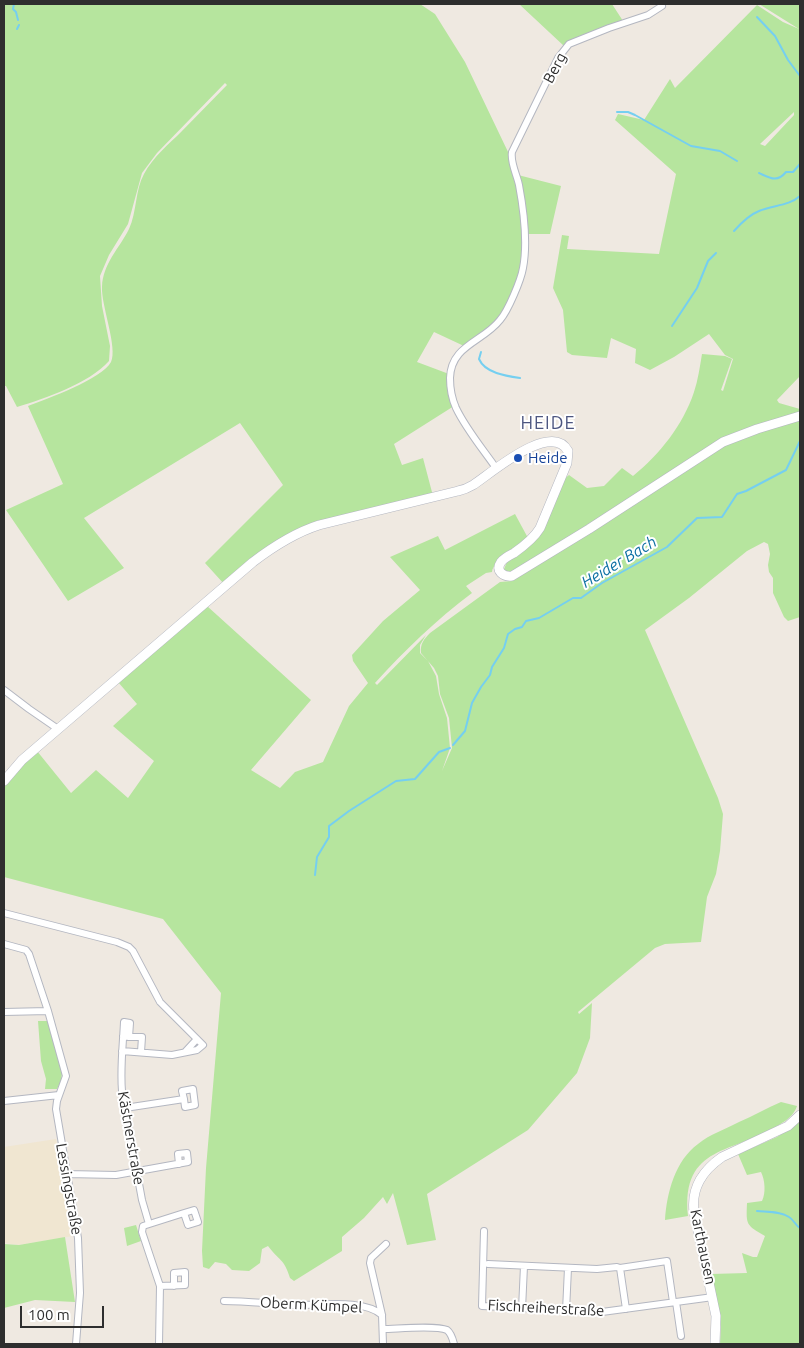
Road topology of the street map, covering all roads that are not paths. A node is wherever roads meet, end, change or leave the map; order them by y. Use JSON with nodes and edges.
{"nodes":[{"id":1,"x":662,"y":6,"type":"dead end"},
{"id":2,"x":800,"y":416,"type":"edge"},
{"id":3,"x":496,"y":468,"type":"junction"},
{"id":4,"x":4,"y":690,"type":"edge"},
{"id":5,"x":58,"y":728,"type":"junction"},
{"id":6,"x":4,"y":781,"type":"edge"},
{"id":7,"x":4,"y":913,"type":"edge"},
{"id":8,"x":4,"y":944,"type":"edge"},
{"id":9,"x":48,"y":1011,"type":"junction"},
{"id":10,"x":4,"y":1012,"type":"edge"},
{"id":11,"x":122,"y":1051,"type":"junction"},
{"id":12,"x":141,"y":1052,"type":"junction"},
{"id":13,"x":59,"y":1095,"type":"junction"},
{"id":14,"x":184,"y":1099,"type":"dead end"},
{"id":15,"x":4,"y":1101,"type":"edge"},
{"id":16,"x":125,"y":1108,"type":"junction"},
{"id":17,"x":800,"y":1115,"type":"edge"},
{"id":18,"x":179,"y":1164,"type":"dead end"},
{"id":19,"x":136,"y":1172,"type":"junction"},
{"id":20,"x":67,"y":1174,"type":"junction"},
{"id":21,"x":184,"y":1213,"type":"dead end"},
{"id":22,"x":148,"y":1224,"type":"junction"},
{"id":23,"x":484,"y":1231,"type":"dead end"},
{"id":24,"x":386,"y":1244,"type":"dead end"},
{"id":25,"x":488,"y":1264,"type":"dead end"},
{"id":26,"x":524,"y":1266,"type":"junction"},
{"id":27,"x":568,"y":1268,"type":"junction"},
{"id":28,"x":620,"y":1268,"type":"junction"},
{"id":29,"x":160,"y":1286,"type":"junction"},
{"id":30,"x":174,"y":1286,"type":"dead end"},
{"id":31,"x":713,"y":1297,"type":"junction"},
{"id":32,"x":224,"y":1302,"type":"dead end"},
{"id":33,"x":674,"y":1302,"type":"junction"},
{"id":34,"x":522,"y":1309,"type":"junction"},
{"id":35,"x":626,"y":1309,"type":"junction"},
{"id":36,"x":566,"y":1311,"type":"junction"},
{"id":37,"x":382,"y":1315,"type":"junction"},
{"id":38,"x":383,"y":1329,"type":"junction"},
{"id":39,"x":681,"y":1336,"type":"dead end"},
{"id":40,"x":76,"y":1344,"type":"edge"},
{"id":41,"x":159,"y":1344,"type":"edge"},
{"id":42,"x":383,"y":1344,"type":"edge"},
{"id":43,"x":454,"y":1344,"type":"edge"},
{"id":44,"x":715,"y":1344,"type":"edge"}],
"edges":[{"from":1,"to":3,"type":"street","name":"Berg"},
{"from":2,"to":3,"type":"main road"},
{"from":3,"to":5,"type":"main road"},
{"from":4,"to":5,"type":"street"},
{"from":5,"to":6,"type":"main road"},
{"from":7,"to":12,"type":"street"},
{"from":8,"to":9,"type":"street","name":"Lessingstraße"},
{"from":9,"to":10,"type":"street"},
{"from":9,"to":13,"type":"street","name":"Lessingstraße"},
{"from":11,"to":12,"type":"street"},
{"from":11,"to":12,"type":"street","name":"Kästnerstraße"},
{"from":11,"to":16,"type":"street","name":"Kästnerstraße"},
{"from":13,"to":15,"type":"street"},
{"from":13,"to":20,"type":"street","name":"Lessingstraße"},
{"from":14,"to":16,"type":"street"},
{"from":16,"to":19,"type":"street","name":"Kästnerstraße"},
{"from":17,"to":31,"type":"main road","name":"Karthausen"},
{"from":18,"to":19,"type":"street"},
{"from":19,"to":20,"type":"street"},
{"from":19,"to":22,"type":"street","name":"Kästnerstraße"},
{"from":20,"to":40,"type":"street","name":"Lessingstraße"},
{"from":21,"to":22,"type":"street"},
{"from":22,"to":29,"type":"street","name":"Kästnerstraße"},
{"from":23,"to":34,"type":"street","name":"Fischreiherstraße"},
{"from":24,"to":37,"type":"street"},
{"from":25,"to":26,"type":"street"},
{"from":26,"to":27,"type":"street"},
{"from":26,"to":34,"type":"street"},
{"from":27,"to":28,"type":"street"},
{"from":27,"to":36,"type":"street"},
{"from":28,"to":33,"type":"street"},
{"from":28,"to":35,"type":"street"},
{"from":29,"to":30,"type":"street"},
{"from":29,"to":41,"type":"street"},
{"from":31,"to":33,"type":"street","name":"Fischreiherstraße"},
{"from":31,"to":44,"type":"main road","name":"Karthausen"},
{"from":32,"to":37,"type":"street","name":"Oberm Kümpel"},
{"from":33,"to":35,"type":"street","name":"Fischreiherstraße"},
{"from":33,"to":39,"type":"street"},
{"from":34,"to":36,"type":"street","name":"Fischreiherstraße"},
{"from":35,"to":36,"type":"street","name":"Fischreiherstraße"},
{"from":37,"to":38,"type":"street","name":"Oberm Kümpel"},
{"from":38,"to":42,"type":"street","name":"Oberm Kümpel"},
{"from":38,"to":43,"type":"street"}]}
